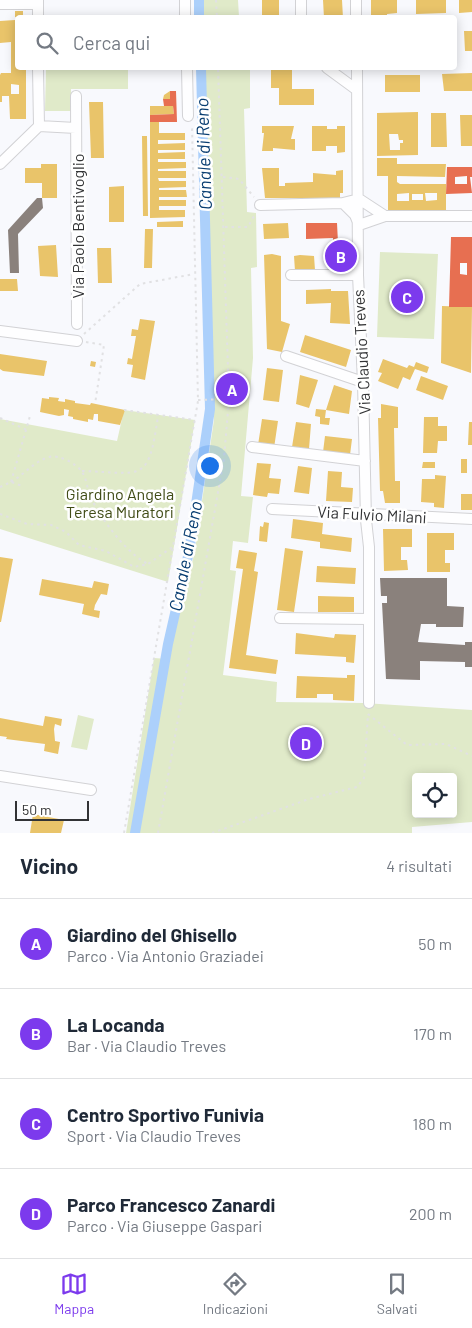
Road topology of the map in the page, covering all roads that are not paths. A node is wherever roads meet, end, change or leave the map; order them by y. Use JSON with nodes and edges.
{"nodes":[{"id":1,"x":3,"y":0,"type":"edge"},
{"id":2,"x":185,"y":0,"type":"edge"},
{"id":3,"x":301,"y":0,"type":"edge"},
{"id":4,"x":356,"y":0,"type":"edge"},
{"id":5,"x":38,"y":2,"type":"edge"},
{"id":6,"x":0,"y":4,"type":"edge"},
{"id":7,"x":38,"y":15,"type":"edge"},
{"id":8,"x":186,"y":15,"type":"edge"},
{"id":9,"x":301,"y":15,"type":"edge"},
{"id":10,"x":356,"y":15,"type":"edge"},
{"id":11,"x":38,"y":70,"type":"edge"},
{"id":12,"x":187,"y":70,"type":"edge"},
{"id":13,"x":330,"y":70,"type":"edge"},
{"id":14,"x":357,"y":70,"type":"edge"},
{"id":15,"x":357,"y":90,"type":"junction"},
{"id":16,"x":76,"y":96,"type":"dead end"},
{"id":17,"x":190,"y":120,"type":"road end"},
{"id":18,"x":39,"y":126,"type":"junction"},
{"id":19,"x":76,"y":128,"type":"junction"},
{"id":20,"x":0,"y":164,"type":"edge"},
{"id":21,"x":359,"y":199,"type":"junction"},
{"id":22,"x":343,"y":203,"type":"junction"},
{"id":23,"x":260,"y":205,"type":"road end"},
{"id":24,"x":385,"y":216,"type":"junction"},
{"id":25,"x":472,"y":216,"type":"edge"},
{"id":26,"x":359,"y":225,"type":"junction"},
{"id":27,"x":290,"y":275,"type":"dead end"},
{"id":28,"x":358,"y":275,"type":"junction"},
{"id":29,"x":77,"y":324,"type":"dead end"},
{"id":30,"x":0,"y":330,"type":"edge"},
{"id":31,"x":76,"y":341,"type":"road end"},
{"id":32,"x":286,"y":356,"type":"dead end"},
{"id":33,"x":363,"y":382,"type":"junction"},
{"id":34,"x":252,"y":447,"type":"dead end"},
{"id":35,"x":366,"y":461,"type":"junction"},
{"id":36,"x":272,"y":509,"type":"dead end"},
{"id":37,"x":366,"y":514,"type":"junction"},
{"id":38,"x":472,"y":519,"type":"edge"},
{"id":39,"x":280,"y":618,"type":"dead end"},
{"id":40,"x":368,"y":619,"type":"junction"},
{"id":41,"x":369,"y":703,"type":"road end"},
{"id":42,"x":0,"y":776,"type":"edge"},
{"id":43,"x":91,"y":790,"type":"dead end"}],
"edges":[{"from":1,"to":6,"type":"street"},
{"from":2,"to":8,"type":"street"},
{"from":3,"to":9,"type":"street"},
{"from":4,"to":10,"type":"street"},
{"from":5,"to":6,"type":"street"},
{"from":5,"to":7,"type":"street"},
{"from":11,"to":18,"type":"street"},
{"from":12,"to":17,"type":"street"},
{"from":13,"to":15,"type":"street"},
{"from":14,"to":15,"type":"street","name":"Via Claudio Treves"},
{"from":15,"to":21,"type":"street","name":"Via Claudio Treves"},
{"from":16,"to":19,"type":"street","name":"Via Paolo Bentivoglio"},
{"from":18,"to":19,"type":"street"},
{"from":18,"to":20,"type":"street"},
{"from":19,"to":29,"type":"street","name":"Via Paolo Bentivoglio"},
{"from":21,"to":22,"type":"street"},
{"from":21,"to":24,"type":"street"},
{"from":21,"to":26,"type":"street","name":"Via Claudio Treves"},
{"from":22,"to":23,"type":"street"},
{"from":22,"to":26,"type":"street"},
{"from":24,"to":25,"type":"street"},
{"from":24,"to":26,"type":"street"},
{"from":26,"to":28,"type":"street","name":"Via Claudio Treves"},
{"from":27,"to":28,"type":"street"},
{"from":28,"to":33,"type":"street","name":"Via Claudio Treves"},
{"from":30,"to":31,"type":"street"},
{"from":32,"to":33,"type":"street"},
{"from":33,"to":35,"type":"street","name":"Via Claudio Treves"},
{"from":34,"to":35,"type":"street"},
{"from":35,"to":37,"type":"street","name":"Via Claudio Treves"},
{"from":36,"to":37,"type":"street","name":"Via Fulvio Milani"},
{"from":37,"to":38,"type":"street","name":"Via Fulvio Milani"},
{"from":37,"to":40,"type":"street","name":"Via Claudio Treves"},
{"from":39,"to":40,"type":"street"},
{"from":40,"to":41,"type":"street","name":"Via Claudio Treves"},
{"from":42,"to":43,"type":"street"}]}
